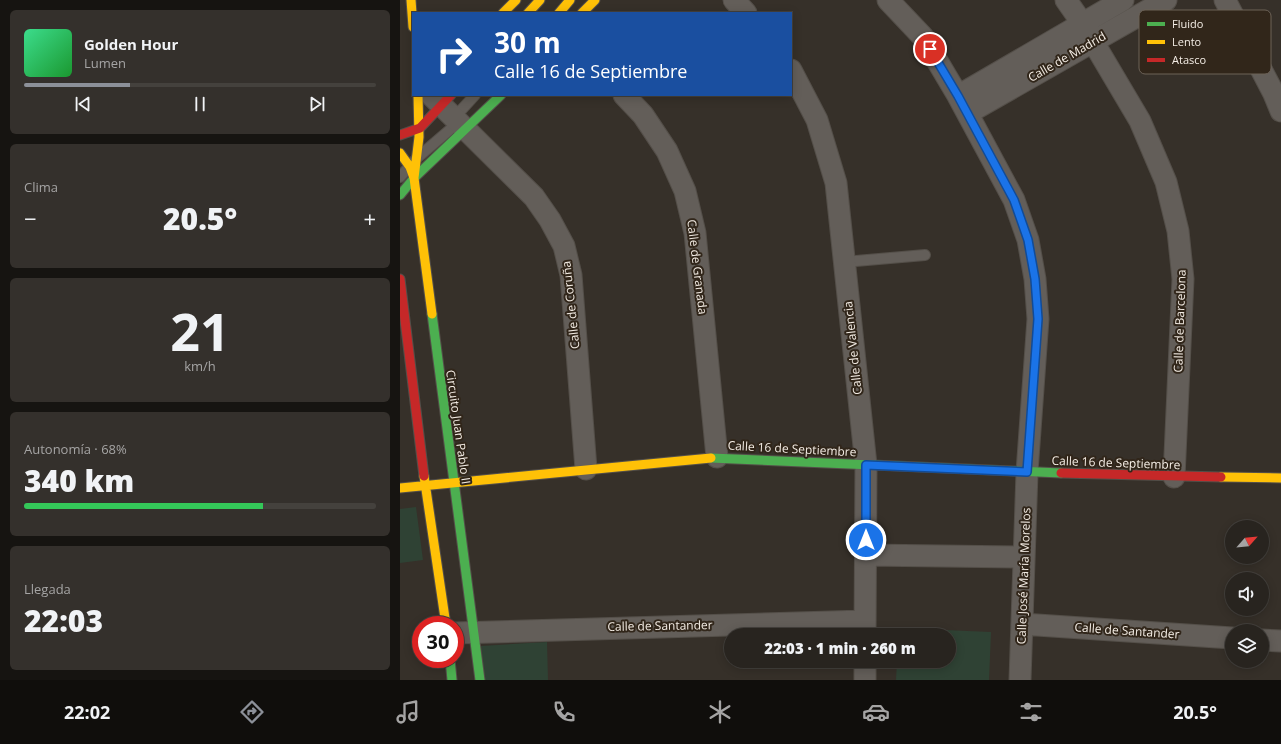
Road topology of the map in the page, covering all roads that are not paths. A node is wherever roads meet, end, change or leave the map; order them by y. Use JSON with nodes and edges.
{"nodes":[{"id":1,"x":411,"y":0,"type":"edge"},
{"id":2,"x":516,"y":0,"type":"edge"},
{"id":3,"x":534,"y":0,"type":"edge"},
{"id":4,"x":540,"y":0,"type":"edge"},
{"id":5,"x":546,"y":0,"type":"edge"},
{"id":6,"x":582,"y":0,"type":"edge"},
{"id":7,"x":595,"y":0,"type":"edge"},
{"id":8,"x":734,"y":0,"type":"edge"},
{"id":9,"x":888,"y":0,"type":"edge"},
{"id":10,"x":1066,"y":0,"type":"edge"},
{"id":11,"x":1123,"y":0,"type":"edge"},
{"id":12,"x":1166,"y":0,"type":"edge"},
{"id":13,"x":1225,"y":0,"type":"edge"},
{"id":14,"x":568,"y":6,"type":"edge"},
{"id":15,"x":1149,"y":10,"type":"edge"},
{"id":16,"x":1230,"y":10,"type":"edge"},
{"id":17,"x":504,"y":12,"type":"edge"},
{"id":18,"x":523,"y":12,"type":"edge"},
{"id":19,"x":529,"y":12,"type":"edge"},
{"id":20,"x":535,"y":12,"type":"edge"},
{"id":21,"x":555,"y":12,"type":"edge"},
{"id":22,"x":583,"y":12,"type":"edge"},
{"id":23,"x":745,"y":12,"type":"edge"},
{"id":24,"x":412,"y":14,"type":"edge"},
{"id":25,"x":1139,"y":16,"type":"edge"},
{"id":26,"x":1082,"y":23,"type":"junction"},
{"id":27,"x":1093,"y":42,"type":"junction"},
{"id":28,"x":792,"y":72,"type":"edge"},
{"id":29,"x":1264,"y":74,"type":"edge"},
{"id":30,"x":420,"y":96,"type":"edge"},
{"id":31,"x":482,"y":96,"type":"edge"},
{"id":32,"x":500,"y":96,"type":"edge"},
{"id":33,"x":625,"y":96,"type":"edge"},
{"id":34,"x":963,"y":105,"type":"junction"},
{"id":35,"x":445,"y":106,"type":"edge"},
{"id":36,"x":1281,"y":111,"type":"edge"},
{"id":37,"x":409,"y":116,"type":"dead end"},
{"id":38,"x":481,"y":116,"type":"junction"},
{"id":39,"x":418,"y":130,"type":"junction"},
{"id":40,"x":400,"y":135,"type":"edge"},
{"id":41,"x":400,"y":145,"type":"edge"},
{"id":42,"x":400,"y":153,"type":"edge"},
{"id":43,"x":417,"y":158,"type":"junction"},
{"id":44,"x":410,"y":167,"type":"junction"},
{"id":45,"x":400,"y":177,"type":"edge"},
{"id":46,"x":414,"y":178,"type":"junction"},
{"id":47,"x":400,"y":195,"type":"edge"},
{"id":48,"x":925,"y":255,"type":"dead end"},
{"id":49,"x":844,"y":262,"type":"junction"},
{"id":50,"x":400,"y":279,"type":"edge"},
{"id":51,"x":402,"y":322,"type":"edge"},
{"id":52,"x":718,"y":457,"type":"junction"},
{"id":53,"x":866,"y":465,"type":"junction"},
{"id":54,"x":586,"y":469,"type":"junction"},
{"id":55,"x":1027,"y":472,"type":"junction"},
{"id":56,"x":1174,"y":477,"type":"junction"},
{"id":57,"x":1281,"y":478,"type":"edge"},
{"id":58,"x":454,"y":484,"type":"junction"},
{"id":59,"x":426,"y":486,"type":"junction"},
{"id":60,"x":400,"y":488,"type":"edge"},
{"id":61,"x":866,"y":555,"type":"junction"},
{"id":62,"x":1024,"y":557,"type":"junction"},
{"id":63,"x":445,"y":616,"type":"edge"},
{"id":64,"x":1022,"y":624,"type":"junction"},
{"id":65,"x":865,"y":628,"type":"edge"},
{"id":66,"x":724,"y":629,"type":"edge"},
{"id":67,"x":465,"y":632,"type":"edge"},
{"id":68,"x":1225,"y":638,"type":"edge"},
{"id":69,"x":1269,"y":640,"type":"edge"},
{"id":70,"x":1281,"y":641,"type":"edge"},
{"id":71,"x":451,"y":668,"type":"edge"},
{"id":72,"x":865,"y":668,"type":"edge"},
{"id":73,"x":452,"y":680,"type":"edge"},
{"id":74,"x":480,"y":680,"type":"edge"},
{"id":75,"x":865,"y":680,"type":"edge"},
{"id":76,"x":1020,"y":680,"type":"edge"}],
"edges":[{"from":1,"to":24,"type":"main road"},
{"from":2,"to":17,"type":"main road"},
{"from":3,"to":18,"type":"lane"},
{"from":4,"to":19,"type":"main road"},
{"from":5,"to":20,"type":"lane"},
{"from":6,"to":14,"type":"lane"},
{"from":7,"to":22,"type":"main road"},
{"from":8,"to":23,"type":"street"},
{"from":9,"to":34,"type":"street","name":"Calle José María Morelos"},
{"from":10,"to":26,"type":"street","name":"Calle de Barcelona"},
{"from":11,"to":26,"type":"street","name":"Calle de Madrid"},
{"from":12,"to":15,"type":"street","name":"Calle de Madrid"},
{"from":13,"to":16,"type":"street"},
{"from":14,"to":21,"type":"lane"},
{"from":25,"to":27,"type":"street","name":"Calle de Madrid"},
{"from":26,"to":27,"type":"street","name":"Calle de Barcelona"},
{"from":26,"to":34,"type":"street","name":"Calle de Madrid"},
{"from":27,"to":34,"type":"street","name":"Calle de Madrid"},
{"from":27,"to":56,"type":"street","name":"Calle de Barcelona"},
{"from":28,"to":49,"type":"street","name":"Calle de Valencia"},
{"from":29,"to":36,"type":"street"},
{"from":30,"to":35,"type":"main road","name":"Circuito Juan Pablo II"},
{"from":31,"to":35,"type":"lane"},
{"from":31,"to":38,"type":"main road"},
{"from":32,"to":38,"type":"main road"},
{"from":33,"to":52,"type":"street","name":"Calle de Granada"},
{"from":34,"to":55,"type":"street","name":"Calle José María Morelos"},
{"from":35,"to":37,"type":"main road"},
{"from":35,"to":38,"type":"main road"},
{"from":35,"to":39,"type":"lane"},
{"from":35,"to":39,"type":"lane"},
{"from":35,"to":39,"type":"main road","name":"Circuito Juan Pablo II"},
{"from":35,"to":43,"type":"lane"},
{"from":35,"to":46,"type":"main road"},
{"from":35,"to":54,"type":"street","name":"Calle de Coruña"},
{"from":39,"to":40,"type":"main road"},
{"from":39,"to":41,"type":"lane"},
{"from":39,"to":43,"type":"main road","name":"Circuito Juan Pablo II"},
{"from":42,"to":44,"type":"main road","name":"Circuito Juan Pablo II"},
{"from":43,"to":44,"type":"lane"},
{"from":43,"to":46,"type":"main road","name":"Circuito Juan Pablo II"},
{"from":44,"to":45,"type":"lane"},
{"from":44,"to":46,"type":"main road","name":"Circuito Juan Pablo II"},
{"from":46,"to":47,"type":"main road"},
{"from":46,"to":58,"type":"main road","name":"Circuito Juan Pablo II"},
{"from":48,"to":49,"type":"lane"},
{"from":49,"to":53,"type":"street","name":"Calle de Valencia"},
{"from":50,"to":51,"type":"main road"},
{"from":51,"to":59,"type":"main road"},
{"from":52,"to":53,"type":"main road","name":"Calle 16 de Septiembre"},
{"from":52,"to":54,"type":"main road","name":"Calle 16 de Septiembre"},
{"from":53,"to":55,"type":"main road","name":"Calle 16 de Septiembre"},
{"from":53,"to":61,"type":"street","name":"Calle de Valencia"},
{"from":54,"to":58,"type":"main road","name":"Calle 16 de Septiembre"},
{"from":55,"to":56,"type":"main road","name":"Calle 16 de Septiembre"},
{"from":55,"to":62,"type":"street","name":"Calle José María Morelos"},
{"from":56,"to":57,"type":"main road","name":"Calle 16 de Septiembre"},
{"from":58,"to":59,"type":"main road","name":"Calle 16 de Septiembre"},
{"from":58,"to":67,"type":"main road","name":"Circuito Juan Pablo II"},
{"from":59,"to":60,"type":"main road","name":"Calle 16 de Septiembre"},
{"from":59,"to":63,"type":"main road"},
{"from":61,"to":62,"type":"street"},
{"from":61,"to":65,"type":"street","name":"Calle de Valencia"},
{"from":62,"to":64,"type":"street","name":"Calle José María Morelos"},
{"from":64,"to":68,"type":"street","name":"Calle de Santander"},
{"from":64,"to":76,"type":"street","name":"Calle José María Morelos"},
{"from":66,"to":67,"type":"street","name":"Calle de Santander"},
{"from":67,"to":74,"type":"main road","name":"Circuito Juan Pablo II"},
{"from":69,"to":70,"type":"street"},
{"from":71,"to":73,"type":"main road"},
{"from":72,"to":75,"type":"street"}]}
